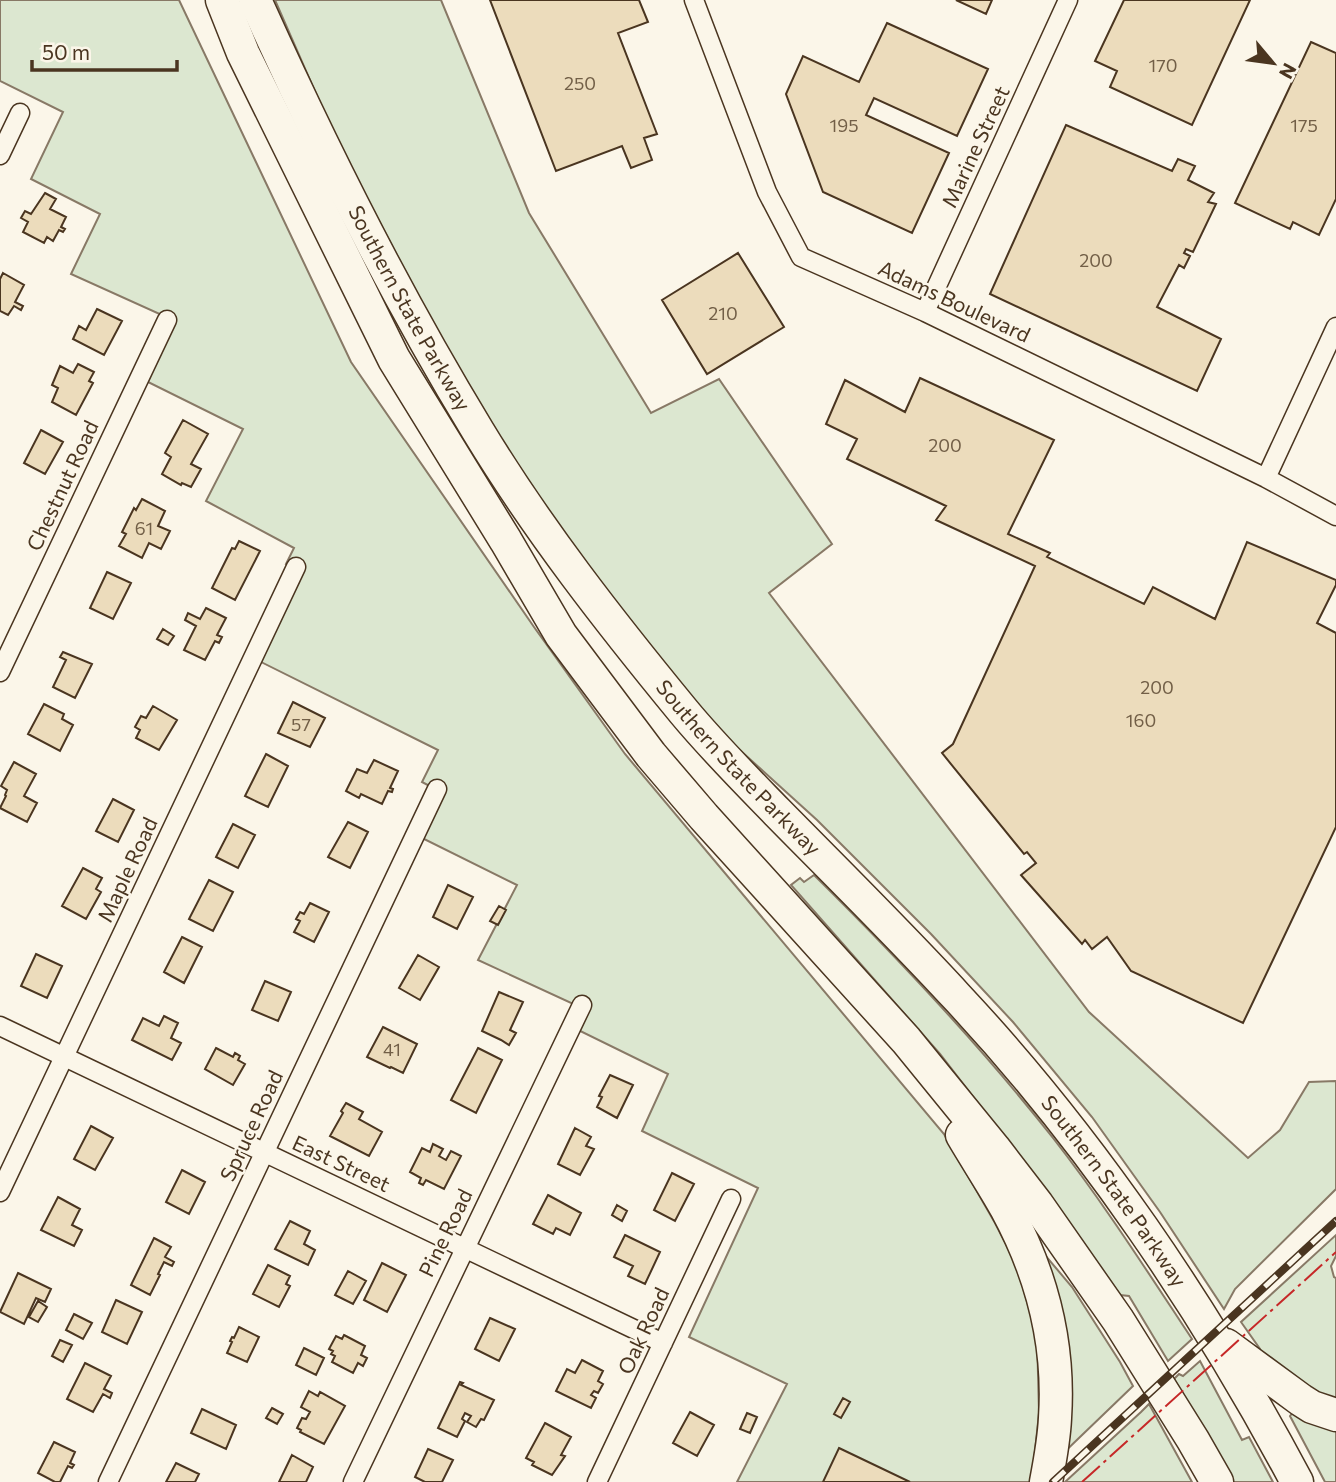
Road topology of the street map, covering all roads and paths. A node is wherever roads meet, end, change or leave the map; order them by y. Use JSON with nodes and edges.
{"nodes":[{"id":1,"x":222,"y":0,"type":"edge"},
{"id":2,"x":255,"y":0,"type":"edge"},
{"id":3,"x":694,"y":0,"type":"edge"},
{"id":4,"x":1068,"y":0,"type":"edge"},
{"id":5,"x":20,"y":113,"type":"dead end"},
{"id":6,"x":0,"y":155,"type":"edge"},
{"id":7,"x":925,"y":312,"type":"junction"},
{"id":8,"x":167,"y":320,"type":"dead end"},
{"id":9,"x":1336,"y":327,"type":"edge"},
{"id":10,"x":1266,"y":478,"type":"junction"},
{"id":11,"x":1336,"y":516,"type":"edge"},
{"id":12,"x":296,"y":567,"type":"dead end"},
{"id":13,"x":0,"y":672,"type":"edge"},
{"id":14,"x":437,"y":789,"type":"dead end"},
{"id":15,"x":582,"y":1005,"type":"dead end"},
{"id":16,"x":0,"y":1026,"type":"edge"},
{"id":17,"x":906,"y":1040,"type":"junction"},
{"id":18,"x":64,"y":1057,"type":"junction"},
{"id":19,"x":264,"y":1153,"type":"junction"},
{"id":20,"x":0,"y":1192,"type":"edge"},
{"id":21,"x":731,"y":1199,"type":"dead end"},
{"id":22,"x":464,"y":1248,"type":"junction"},
{"id":23,"x":1214,"y":1336,"type":"junction"},
{"id":24,"x":663,"y":1343,"type":"junction"},
{"id":25,"x":1336,"y":1415,"type":"edge"},
{"id":26,"x":108,"y":1482,"type":"edge"},
{"id":27,"x":353,"y":1482,"type":"edge"},
{"id":28,"x":597,"y":1482,"type":"edge"},
{"id":29,"x":1046,"y":1482,"type":"edge"},
{"id":30,"x":1217,"y":1482,"type":"edge"},
{"id":31,"x":1297,"y":1482,"type":"edge"}],
"edges":[{"from":1,"to":17,"type":"highway","name":"Southern State Parkway"},
{"from":2,"to":23,"type":"highway","name":"Southern State Parkway"},
{"from":3,"to":7,"type":"street","name":"Adams Boulevard"},
{"from":4,"to":7,"type":"street","name":"Marine Street"},
{"from":5,"to":6,"type":"street"},
{"from":7,"to":10,"type":"street","name":"Adams Boulevard"},
{"from":8,"to":13,"type":"street","name":"Chestnut Road"},
{"from":9,"to":10,"type":"street"},
{"from":10,"to":11,"type":"street","name":"Adams Boulevard"},
{"from":12,"to":18,"type":"street","name":"Maple Road"},
{"from":14,"to":19,"type":"street","name":"Spruce Road"},
{"from":15,"to":22,"type":"street","name":"Pine Road"},
{"from":16,"to":18,"type":"street","name":"East Street"},
{"from":17,"to":29,"type":"highway"},
{"from":17,"to":30,"type":"highway","name":"Southern State Parkway"},
{"from":18,"to":19,"type":"street","name":"East Street"},
{"from":18,"to":20,"type":"street","name":"Maple Road"},
{"from":19,"to":22,"type":"street","name":"East Street"},
{"from":19,"to":26,"type":"street","name":"Spruce Road"},
{"from":21,"to":24,"type":"street","name":"Oak Road"},
{"from":22,"to":24,"type":"street","name":"East Street"},
{"from":22,"to":27,"type":"street","name":"Pine Road"},
{"from":23,"to":25,"type":"highway"},
{"from":23,"to":31,"type":"highway","name":"Southern State Parkway"},
{"from":24,"to":28,"type":"street","name":"Oak Road"}]}
